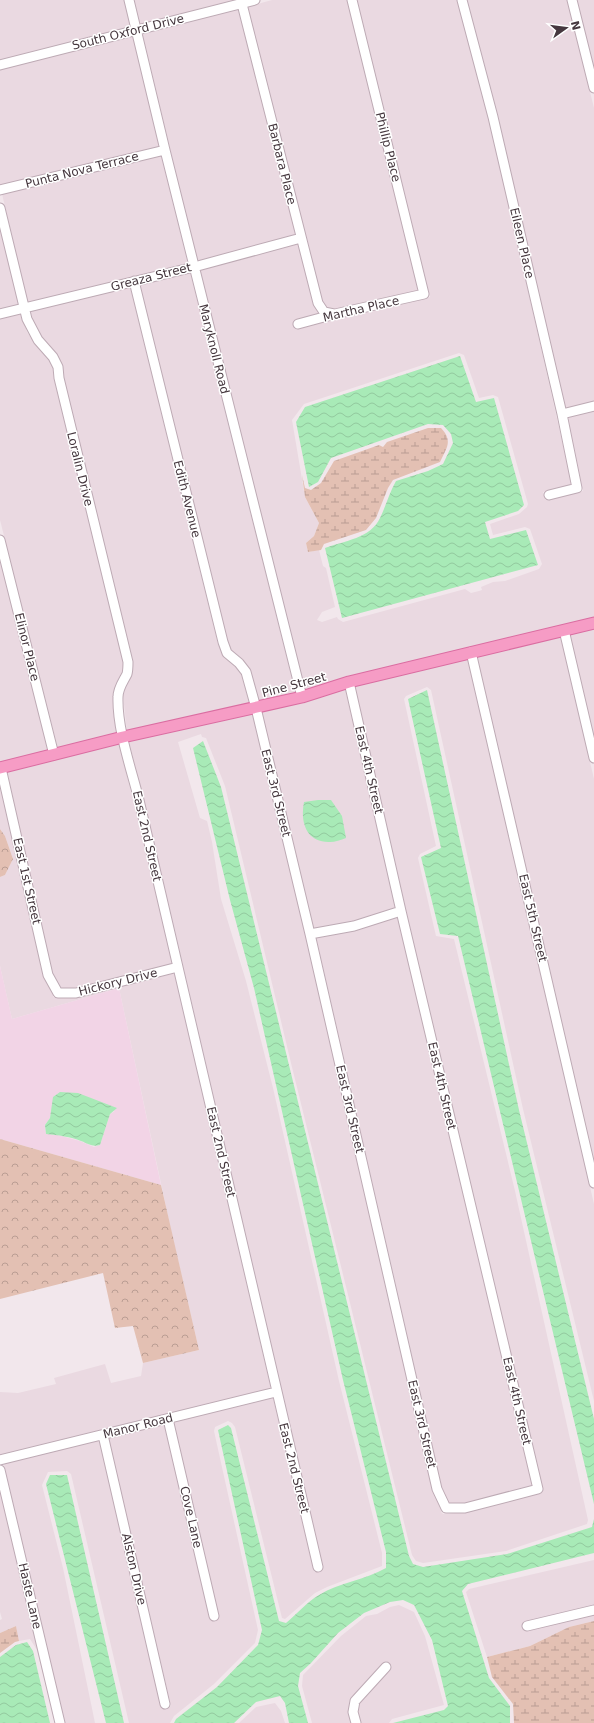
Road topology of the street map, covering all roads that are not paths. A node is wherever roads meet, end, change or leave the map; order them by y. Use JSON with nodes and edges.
{"nodes":[{"id":1,"x":129,"y":0,"type":"edge"},
{"id":2,"x":255,"y":0,"type":"edge"},
{"id":3,"x":352,"y":0,"type":"edge"},
{"id":4,"x":462,"y":0,"type":"edge"},
{"id":5,"x":572,"y":0,"type":"edge"},
{"id":6,"x":242,"y":4,"type":"junction"},
{"id":7,"x":136,"y":29,"type":"junction"},
{"id":8,"x":0,"y":65,"type":"edge"},
{"id":9,"x":594,"y":88,"type":"edge"},
{"id":10,"x":165,"y":150,"type":"junction"},
{"id":11,"x":0,"y":190,"type":"edge"},
{"id":12,"x":0,"y":208,"type":"edge"},
{"id":13,"x":301,"y":238,"type":"junction"},
{"id":14,"x":194,"y":267,"type":"junction"},
{"id":15,"x":134,"y":281,"type":"junction"},
{"id":16,"x":424,"y":294,"type":"joint"},
{"id":17,"x":24,"y":308,"type":"junction"},
{"id":18,"x":0,"y":314,"type":"edge"},
{"id":19,"x":335,"y":314,"type":"junction"},
{"id":20,"x":298,"y":324,"type":"dead end"},
{"id":21,"x":594,"y":406,"type":"edge"},
{"id":22,"x":562,"y":414,"type":"junction"},
{"id":23,"x":549,"y":495,"type":"dead end"},
{"id":24,"x":0,"y":540,"type":"edge"},
{"id":25,"x":594,"y":622,"type":"edge"},
{"id":26,"x":564,"y":630,"type":"junction"},
{"id":27,"x":471,"y":652,"type":"junction"},
{"id":28,"x":349,"y":682,"type":"junction"},
{"id":29,"x":302,"y":697,"type":"junction"},
{"id":30,"x":256,"y":708,"type":"junction"},
{"id":31,"x":123,"y":738,"type":"junction"},
{"id":32,"x":54,"y":755,"type":"junction"},
{"id":33,"x":594,"y":758,"type":"edge"},
{"id":34,"x":1,"y":768,"type":"edge"},
{"id":35,"x":401,"y":911,"type":"junction"},
{"id":36,"x":310,"y":934,"type":"junction"},
{"id":37,"x":178,"y":967,"type":"junction"},
{"id":38,"x":58,"y":993,"type":"joint"},
{"id":39,"x":594,"y":1184,"type":"edge"},
{"id":40,"x":276,"y":1392,"type":"junction"},
{"id":41,"x":168,"y":1419,"type":"junction"},
{"id":42,"x":103,"y":1435,"type":"junction"},
{"id":43,"x":0,"y":1460,"type":"edge"},
{"id":44,"x":0,"y":1470,"type":"edge"},
{"id":45,"x":446,"y":1508,"type":"joint"},
{"id":46,"x":318,"y":1567,"type":"dead end"},
{"id":47,"x":594,"y":1610,"type":"edge"},
{"id":48,"x":214,"y":1616,"type":"dead end"},
{"id":49,"x":527,"y":1626,"type":"dead end"},
{"id":50,"x":386,"y":1667,"type":"dead end"},
{"id":51,"x":165,"y":1704,"type":"dead end"},
{"id":52,"x":60,"y":1723,"type":"edge"},
{"id":53,"x":356,"y":1723,"type":"edge"}],
"edges":[{"from":1,"to":7,"type":"street","name":"Maryknoll Road"},
{"from":2,"to":6,"type":"street","name":"South Oxford Drive"},
{"from":3,"to":16,"type":"street","name":"Phillip Place"},
{"from":4,"to":22,"type":"street","name":"Eileen Place"},
{"from":5,"to":9,"type":"street"},
{"from":6,"to":7,"type":"street","name":"South Oxford Drive"},
{"from":6,"to":13,"type":"street","name":"Barbara Place"},
{"from":7,"to":8,"type":"street","name":"South Oxford Drive"},
{"from":7,"to":10,"type":"street","name":"Maryknoll Road"},
{"from":10,"to":11,"type":"street","name":"Punta Nova Terrace"},
{"from":10,"to":14,"type":"street","name":"Maryknoll Road"},
{"from":12,"to":17,"type":"street","name":"Loralin Drive"},
{"from":13,"to":14,"type":"street","name":"Greaza Street"},
{"from":13,"to":19,"type":"street","name":"Barbara Place"},
{"from":14,"to":15,"type":"street","name":"Greaza Street"},
{"from":14,"to":29,"type":"street","name":"Maryknoll Road"},
{"from":15,"to":17,"type":"street","name":"Greaza Street"},
{"from":15,"to":30,"type":"street","name":"Edith Avenue"},
{"from":16,"to":19,"type":"street","name":"Martha Place"},
{"from":17,"to":18,"type":"street","name":"Greaza Street"},
{"from":17,"to":31,"type":"street","name":"Loralin Drive"},
{"from":19,"to":20,"type":"street","name":"Martha Place"},
{"from":21,"to":22,"type":"street"},
{"from":22,"to":23,"type":"street","name":"Eileen Place"},
{"from":24,"to":32,"type":"street","name":"Elinor Place"},
{"from":25,"to":26,"type":"main road","name":"Pine Street"},
{"from":26,"to":27,"type":"main road","name":"Pine Street"},
{"from":26,"to":33,"type":"street"},
{"from":27,"to":28,"type":"main road","name":"Pine Street"},
{"from":27,"to":39,"type":"street","name":"East 5th Street"},
{"from":28,"to":29,"type":"main road","name":"Pine Street"},
{"from":28,"to":35,"type":"street","name":"East 4th Street"},
{"from":29,"to":30,"type":"main road","name":"Pine Street"},
{"from":30,"to":31,"type":"main road","name":"Pine Street"},
{"from":30,"to":36,"type":"street","name":"East 3rd Street"},
{"from":31,"to":32,"type":"main road","name":"Pine Street"},
{"from":31,"to":37,"type":"street","name":"East 2nd Street"},
{"from":32,"to":34,"type":"main road","name":"Pine Street"},
{"from":34,"to":38,"type":"street","name":"East 1st Street"},
{"from":35,"to":36,"type":"street"},
{"from":35,"to":45,"type":"street","name":"East 4th Street"},
{"from":36,"to":45,"type":"street","name":"East 3rd Street"},
{"from":37,"to":38,"type":"street","name":"Hickory Drive"},
{"from":37,"to":40,"type":"street","name":"East 2nd Street"},
{"from":40,"to":41,"type":"street","name":"Manor Road"},
{"from":40,"to":46,"type":"street","name":"East 2nd Street"},
{"from":41,"to":42,"type":"street","name":"Manor Road"},
{"from":41,"to":48,"type":"street","name":"Cove Lane"},
{"from":42,"to":43,"type":"street","name":"Manor Road"},
{"from":42,"to":51,"type":"street","name":"Alston Drive"},
{"from":44,"to":52,"type":"street","name":"Haste Lane"},
{"from":47,"to":49,"type":"street"},
{"from":50,"to":53,"type":"street"}]}
